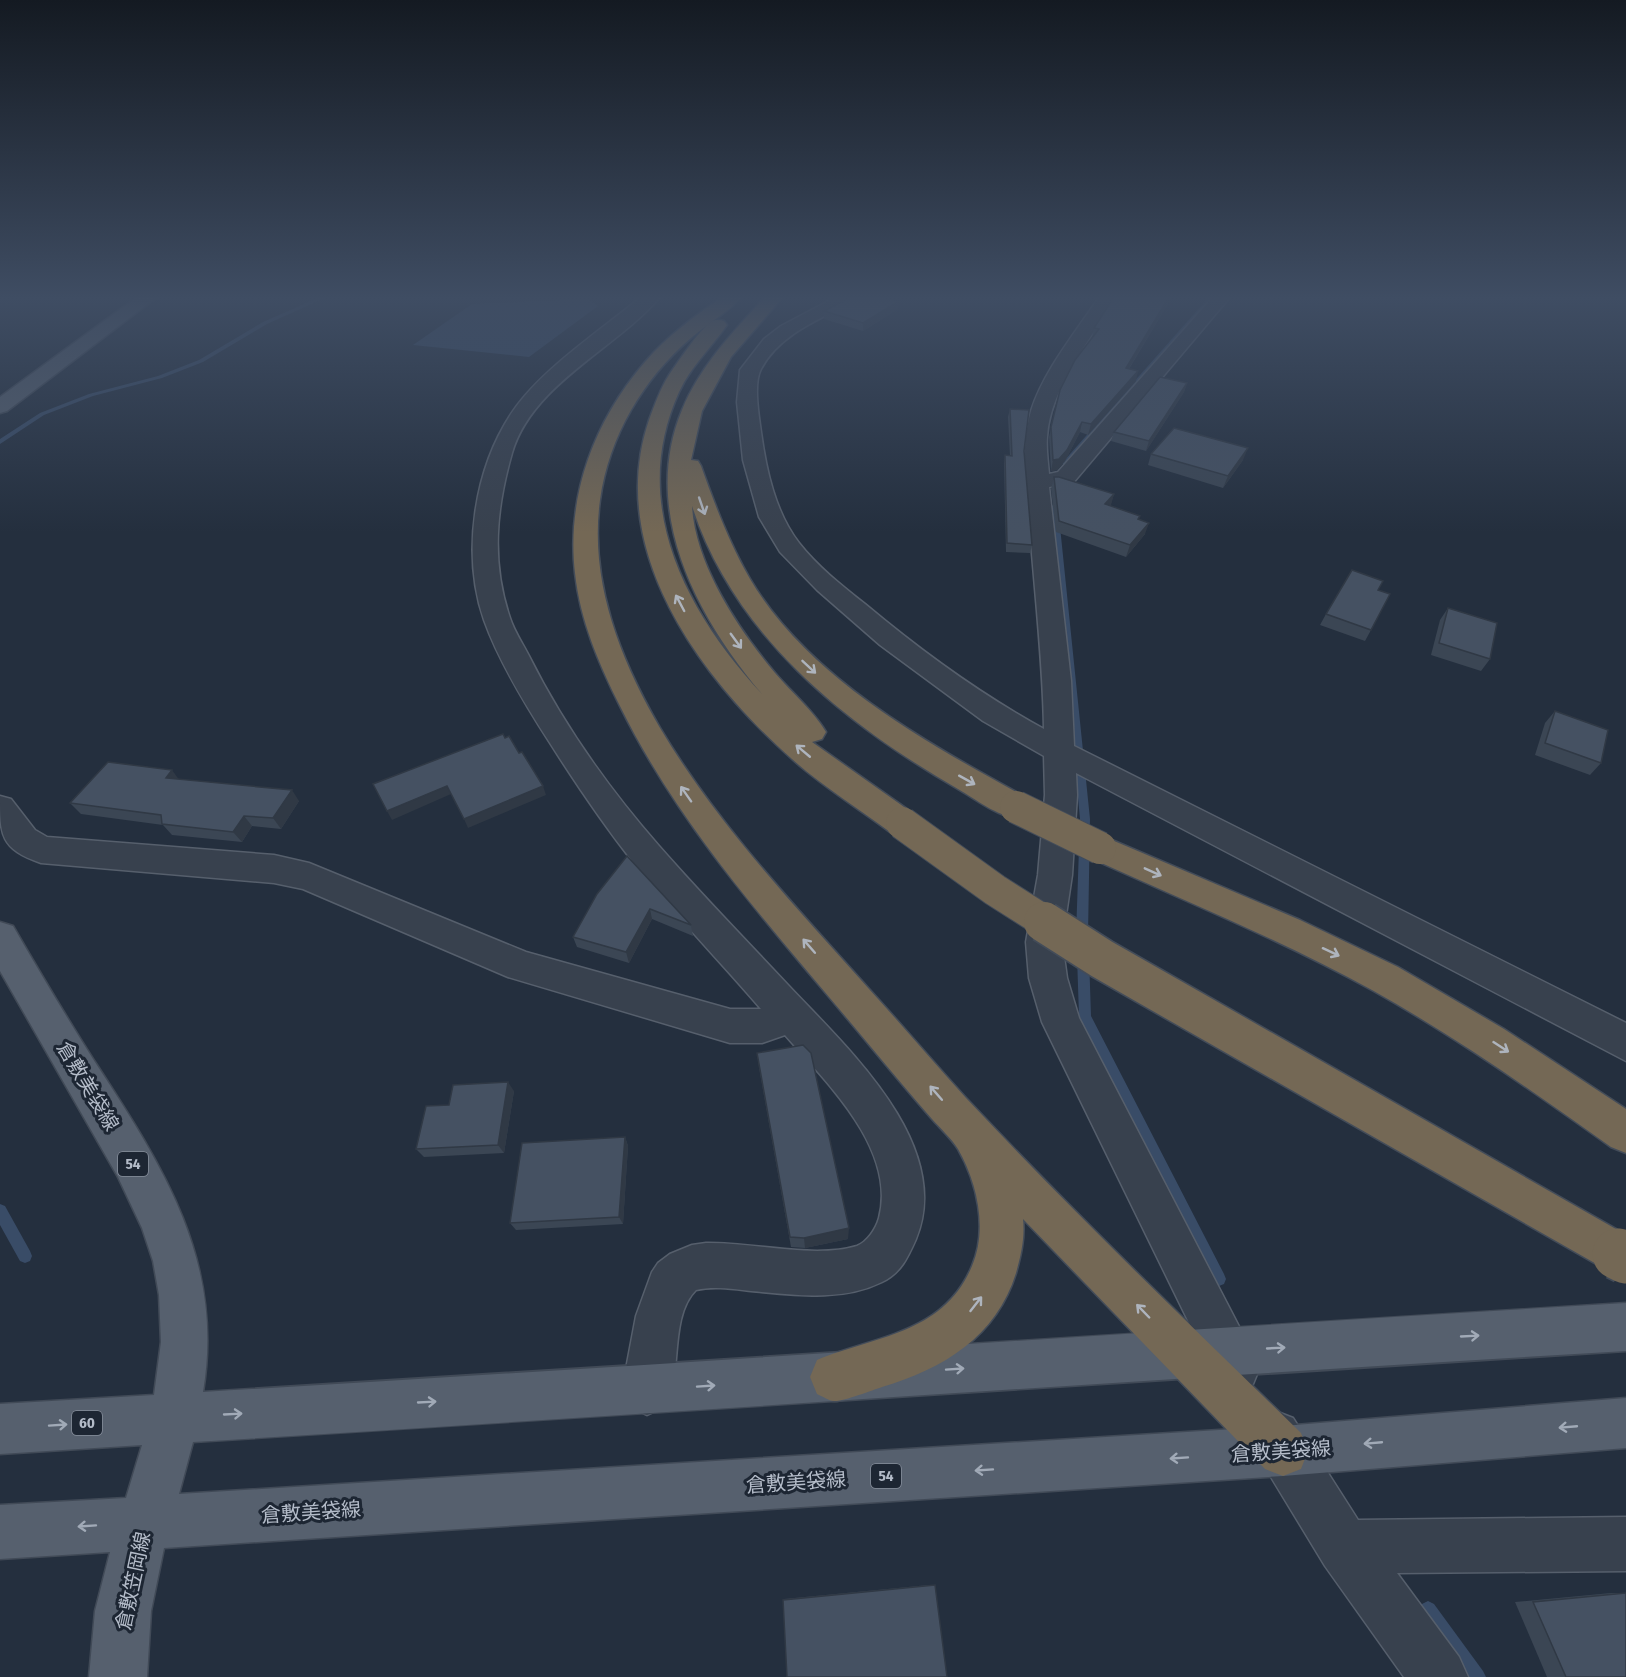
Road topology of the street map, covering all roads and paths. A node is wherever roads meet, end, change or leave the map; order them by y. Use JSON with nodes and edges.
{"nodes":[{"id":1,"x":43,"y":375,"type":"edge"},
{"id":2,"x":557,"y":375,"type":"edge"},
{"id":3,"x":645,"y":375,"type":"edge"},
{"id":4,"x":678,"y":375,"type":"edge"},
{"id":5,"x":707,"y":375,"type":"edge"},
{"id":6,"x":750,"y":375,"type":"edge"},
{"id":7,"x":1058,"y":375,"type":"edge"},
{"id":8,"x":1154,"y":375,"type":"edge"},
{"id":9,"x":0,"y":407,"type":"edge"},
{"id":10,"x":686,"y":429,"type":"junction"},
{"id":11,"x":1037,"y":482,"type":"junction"},
{"id":12,"x":1072,"y":757,"type":"junction"},
{"id":13,"x":0,"y":808,"type":"edge"},
{"id":14,"x":902,"y":823,"type":"junction"},
{"id":15,"x":0,"y":937,"type":"edge"},
{"id":16,"x":793,"y":1015,"type":"junction"},
{"id":17,"x":1626,"y":1043,"type":"edge"},
{"id":18,"x":963,"y":1123,"type":"junction"},
{"id":19,"x":1626,"y":1133,"type":"edge"},
{"id":20,"x":1626,"y":1258,"type":"edge"},
{"id":21,"x":1626,"y":1327,"type":"edge"},
{"id":22,"x":1205,"y":1352,"type":"junction"},
{"id":23,"x":834,"y":1377,"type":"junction"},
{"id":24,"x":647,"y":1390,"type":"junction"},
{"id":25,"x":174,"y":1417,"type":"junction"},
{"id":26,"x":1626,"y":1423,"type":"edge"},
{"id":27,"x":0,"y":1429,"type":"edge"},
{"id":28,"x":1283,"y":1451,"type":"junction"},
{"id":29,"x":146,"y":1522,"type":"junction"},
{"id":30,"x":0,"y":1532,"type":"edge"},
{"id":31,"x":1626,"y":1544,"type":"edge"},
{"id":32,"x":1344,"y":1547,"type":"junction"},
{"id":33,"x":118,"y":1677,"type":"edge"},
{"id":34,"x":1439,"y":1677,"type":"edge"}],
"edges":[{"from":1,"to":9,"type":"main road"},
{"from":2,"to":16,"type":"street"},
{"from":18,"to":3,"type":"highway","one_way":true},
{"from":14,"to":4,"type":"highway","one_way":true},
{"from":5,"to":10,"type":"highway"},
{"from":6,"to":12,"type":"street"},
{"from":7,"to":11,"type":"street"},
{"from":8,"to":11,"type":"street"},
{"from":10,"to":14,"type":"highway","one_way":true},
{"from":10,"to":19,"type":"highway","one_way":true,"bridge":true},
{"from":11,"to":12,"type":"street"},
{"from":12,"to":17,"type":"street"},
{"from":12,"to":22,"type":"street"},
{"from":13,"to":16,"type":"street"},
{"from":14,"to":20,"type":"highway","bridge":true},
{"from":15,"to":25,"type":"main road","name":"倉敷美袋線","number":"54"},
{"from":16,"to":24,"type":"street"},
{"from":22,"to":18,"type":"highway","one_way":true},
{"from":23,"to":18,"type":"highway","one_way":true},
{"from":22,"to":21,"type":"main road","one_way":true},
{"from":23,"to":22,"type":"main road","one_way":true},
{"from":22,"to":28,"type":"highway"},
{"from":24,"to":23,"type":"main road","one_way":true},
{"from":25,"to":24,"type":"main road","one_way":true},
{"from":27,"to":25,"type":"main road","number":"60","one_way":true},
{"from":25,"to":29,"type":"main road","name":"倉敷美袋線","number":"54"},
{"from":26,"to":28,"type":"main road","name":"倉敷美袋線","number":"54","one_way":true},
{"from":28,"to":29,"type":"main road","name":"倉敷美袋線","number":"54","one_way":true},
{"from":28,"to":32,"type":"street"},
{"from":29,"to":30,"type":"main road","name":"倉敷笠岡線","one_way":true},
{"from":29,"to":33,"type":"main road","name":"倉敷笠岡線"},
{"from":31,"to":32,"type":"street"},
{"from":32,"to":34,"type":"street"}]}
